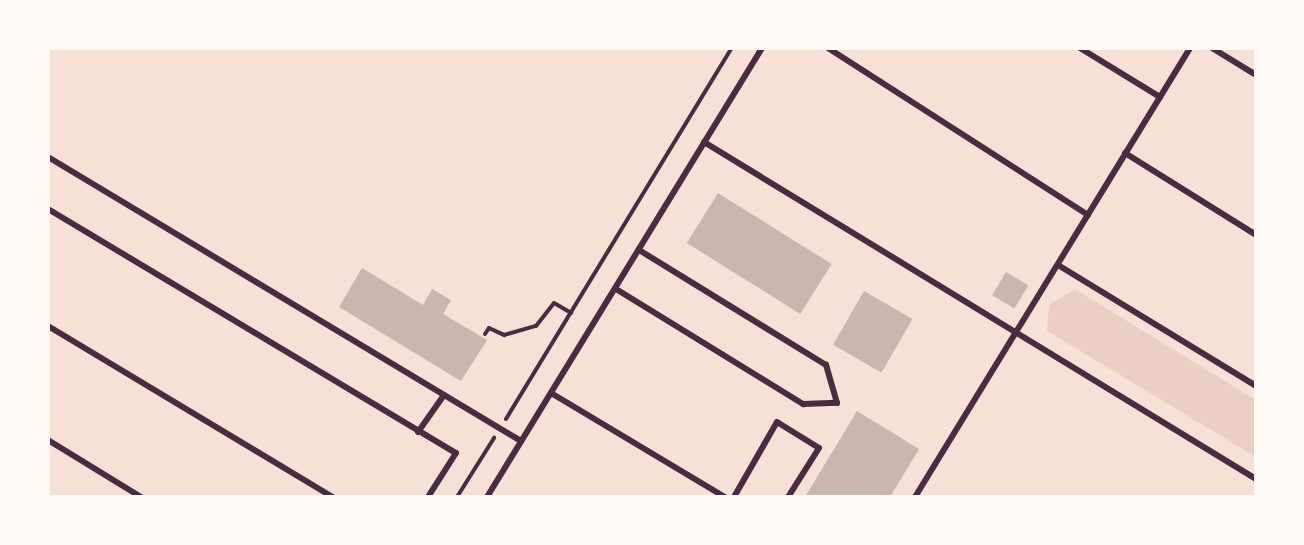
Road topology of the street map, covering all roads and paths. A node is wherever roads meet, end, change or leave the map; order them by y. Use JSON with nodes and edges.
{"nodes":[{"id":1,"x":732,"y":48,"type":"edge"},
{"id":2,"x":762,"y":48,"type":"edge"},
{"id":3,"x":828,"y":48,"type":"edge"},
{"id":4,"x":1080,"y":48,"type":"edge"},
{"id":5,"x":1190,"y":48,"type":"edge"},
{"id":6,"x":1212,"y":48,"type":"edge"},
{"id":7,"x":1256,"y":75,"type":"edge"},
{"id":8,"x":1160,"y":97,"type":"junction"},
{"id":9,"x":704,"y":142,"type":"junction"},
{"id":10,"x":1125,"y":153,"type":"junction"},
{"id":11,"x":48,"y":157,"type":"edge"},
{"id":12,"x":48,"y":209,"type":"edge"},
{"id":13,"x":1088,"y":215,"type":"junction"},
{"id":14,"x":1256,"y":235,"type":"edge"},
{"id":15,"x":639,"y":250,"type":"junction"},
{"id":16,"x":1058,"y":265,"type":"junction"},
{"id":17,"x":616,"y":289,"type":"junction"},
{"id":18,"x":571,"y":313,"type":"junction"},
{"id":19,"x":48,"y":326,"type":"edge"},
{"id":20,"x":1016,"y":332,"type":"junction"},
{"id":21,"x":485,"y":334,"type":"dead end"},
{"id":22,"x":1256,"y":386,"type":"edge"},
{"id":23,"x":551,"y":393,"type":"junction"},
{"id":24,"x":444,"y":395,"type":"junction"},
{"id":25,"x":501,"y":429,"type":"junction"},
{"id":26,"x":418,"y":432,"type":"junction"},
{"id":27,"x":48,"y":440,"type":"edge"},
{"id":28,"x":521,"y":441,"type":"junction"},
{"id":29,"x":1256,"y":479,"type":"edge"},
{"id":30,"x":141,"y":497,"type":"edge"},
{"id":31,"x":333,"y":497,"type":"edge"},
{"id":32,"x":428,"y":497,"type":"edge"},
{"id":33,"x":457,"y":497,"type":"edge"},
{"id":34,"x":487,"y":497,"type":"edge"},
{"id":35,"x":725,"y":497,"type":"edge"},
{"id":36,"x":734,"y":497,"type":"edge"},
{"id":37,"x":789,"y":497,"type":"edge"},
{"id":38,"x":915,"y":497,"type":"edge"}],
"edges":[{"from":1,"to":18,"type":"path"},
{"from":2,"to":9,"type":"street"},
{"from":3,"to":13,"type":"street"},
{"from":4,"to":8,"type":"street"},
{"from":5,"to":8,"type":"street"},
{"from":6,"to":7,"type":"street"},
{"from":8,"to":10,"type":"street"},
{"from":9,"to":15,"type":"street"},
{"from":9,"to":20,"type":"street"},
{"from":10,"to":13,"type":"street"},
{"from":10,"to":14,"type":"street"},
{"from":11,"to":24,"type":"street"},
{"from":12,"to":26,"type":"street"},
{"from":13,"to":16,"type":"street"},
{"from":15,"to":17,"type":"street"},
{"from":15,"to":17,"type":"street"},
{"from":16,"to":20,"type":"street"},
{"from":16,"to":22,"type":"street"},
{"from":17,"to":23,"type":"street"},
{"from":18,"to":21,"type":"path"},
{"from":18,"to":25,"type":"path"},
{"from":19,"to":31,"type":"street"},
{"from":20,"to":29,"type":"street"},
{"from":20,"to":38,"type":"street"},
{"from":23,"to":28,"type":"street"},
{"from":23,"to":35,"type":"street"},
{"from":24,"to":25,"type":"street"},
{"from":24,"to":26,"type":"street"},
{"from":25,"to":28,"type":"street"},
{"from":25,"to":33,"type":"path"},
{"from":26,"to":32,"type":"street"},
{"from":27,"to":30,"type":"street"},
{"from":28,"to":34,"type":"street"},
{"from":36,"to":37,"type":"street"}]}
